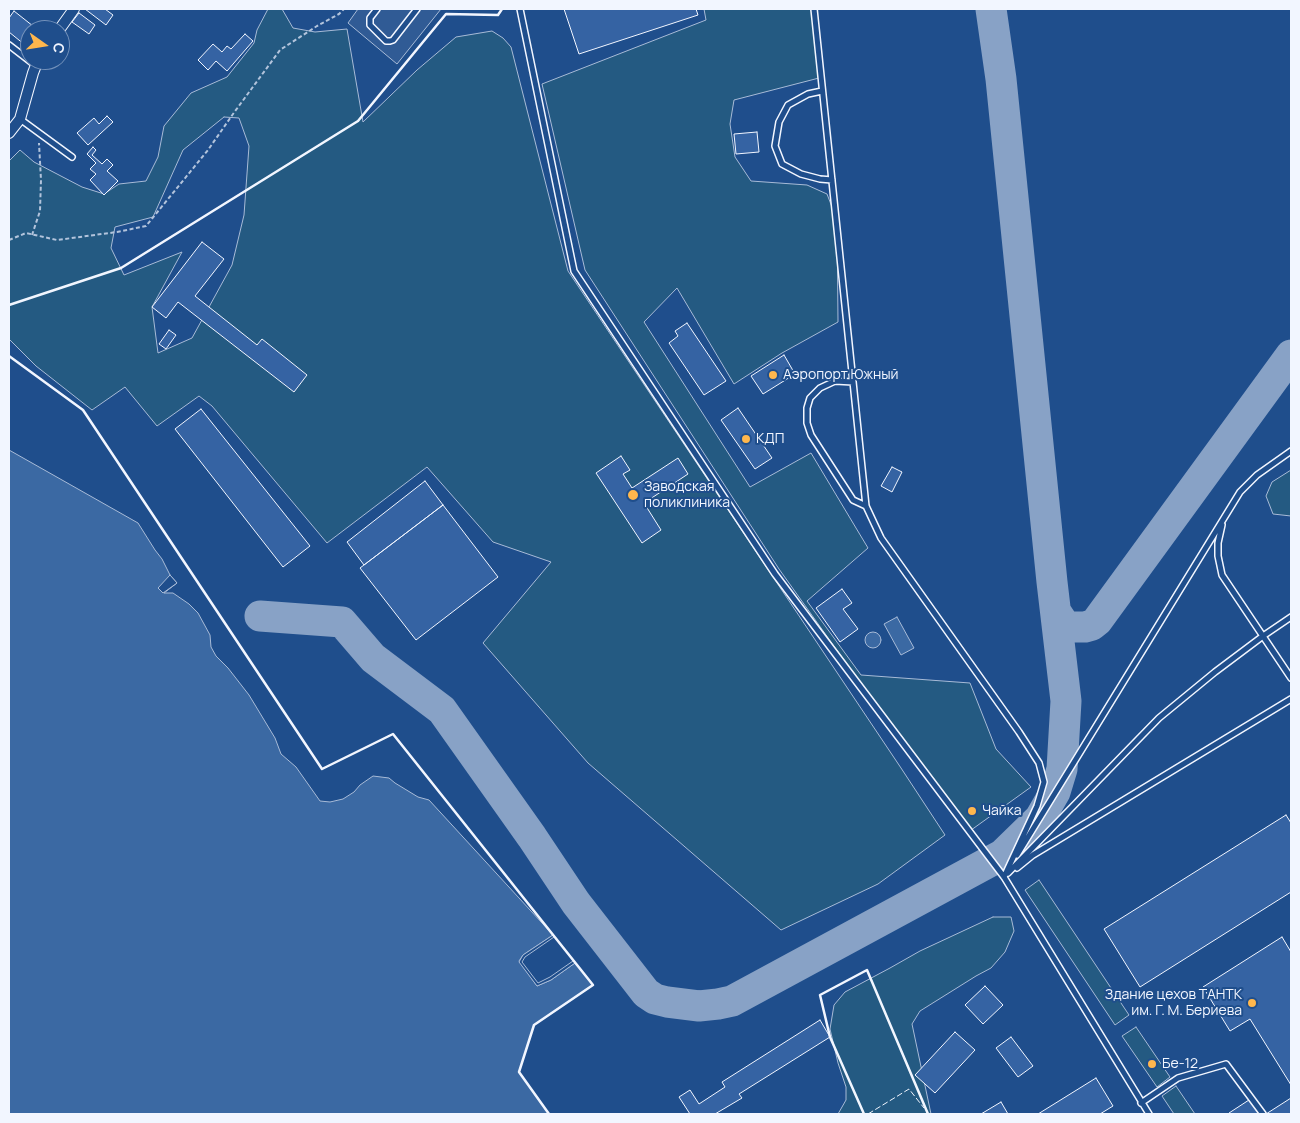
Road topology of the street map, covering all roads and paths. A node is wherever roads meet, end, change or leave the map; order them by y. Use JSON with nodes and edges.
{"nodes":[{"id":1,"x":74,"y":9,"type":"edge"},
{"id":2,"x":344,"y":9,"type":"edge"},
{"id":3,"x":377,"y":9,"type":"edge"},
{"id":4,"x":417,"y":9,"type":"edge"},
{"id":5,"x":520,"y":9,"type":"edge"},
{"id":6,"x":814,"y":9,"type":"edge"},
{"id":7,"x":66,"y":20,"type":"edge"},
{"id":8,"x":9,"y":45,"type":"edge"},
{"id":9,"x":20,"y":52,"type":"edge"},
{"id":10,"x":35,"y":70,"type":"edge"},
{"id":11,"x":822,"y":91,"type":"junction"},
{"id":12,"x":20,"y":120,"type":"junction"},
{"id":13,"x":9,"y":133,"type":"edge"},
{"id":14,"x":39,"y":133,"type":"junction"},
{"id":15,"x":72,"y":157,"type":"dead end"},
{"id":16,"x":832,"y":180,"type":"junction"},
{"id":17,"x":32,"y":235,"type":"junction"},
{"id":18,"x":9,"y":240,"type":"edge"},
{"id":19,"x":853,"y":382,"type":"junction"},
{"id":20,"x":1291,"y":451,"type":"edge"},
{"id":21,"x":866,"y":506,"type":"junction"},
{"id":22,"x":1222,"y":520,"type":"junction"},
{"id":23,"x":1291,"y":617,"type":"edge"},
{"id":24,"x":1263,"y":636,"type":"junction"},
{"id":25,"x":1291,"y":678,"type":"edge"},
{"id":26,"x":1291,"y":700,"type":"edge"},
{"id":27,"x":1004,"y":877,"type":"junction"},
{"id":28,"x":1141,"y":1103,"type":"junction"},
{"id":29,"x":1149,"y":1114,"type":"edge"},
{"id":30,"x":1263,"y":1114,"type":"edge"}],
"edges":[{"from":1,"to":7,"type":"street"},
{"from":2,"to":17,"type":"path"},
{"from":3,"to":4,"type":"lane"},
{"from":5,"to":27,"type":"lane"},
{"from":6,"to":11,"type":"lane"},
{"from":8,"to":9,"type":"lane"},
{"from":10,"to":12,"type":"street"},
{"from":11,"to":16,"type":"lane"},
{"from":11,"to":16,"type":"lane"},
{"from":12,"to":13,"type":"street"},
{"from":12,"to":14,"type":"lane"},
{"from":14,"to":15,"type":"lane"},
{"from":14,"to":17,"type":"path"},
{"from":16,"to":19,"type":"lane"},
{"from":17,"to":18,"type":"path"},
{"from":19,"to":21,"type":"lane"},
{"from":19,"to":21,"type":"lane"},
{"from":20,"to":22,"type":"lane"},
{"from":21,"to":27,"type":"lane"},
{"from":22,"to":24,"type":"lane"},
{"from":22,"to":27,"type":"lane"},
{"from":23,"to":24,"type":"lane"},
{"from":24,"to":25,"type":"lane"},
{"from":24,"to":27,"type":"lane"},
{"from":26,"to":27,"type":"lane"},
{"from":27,"to":28,"type":"lane"},
{"from":28,"to":29,"type":"lane"},
{"from":28,"to":30,"type":"lane"}]}
